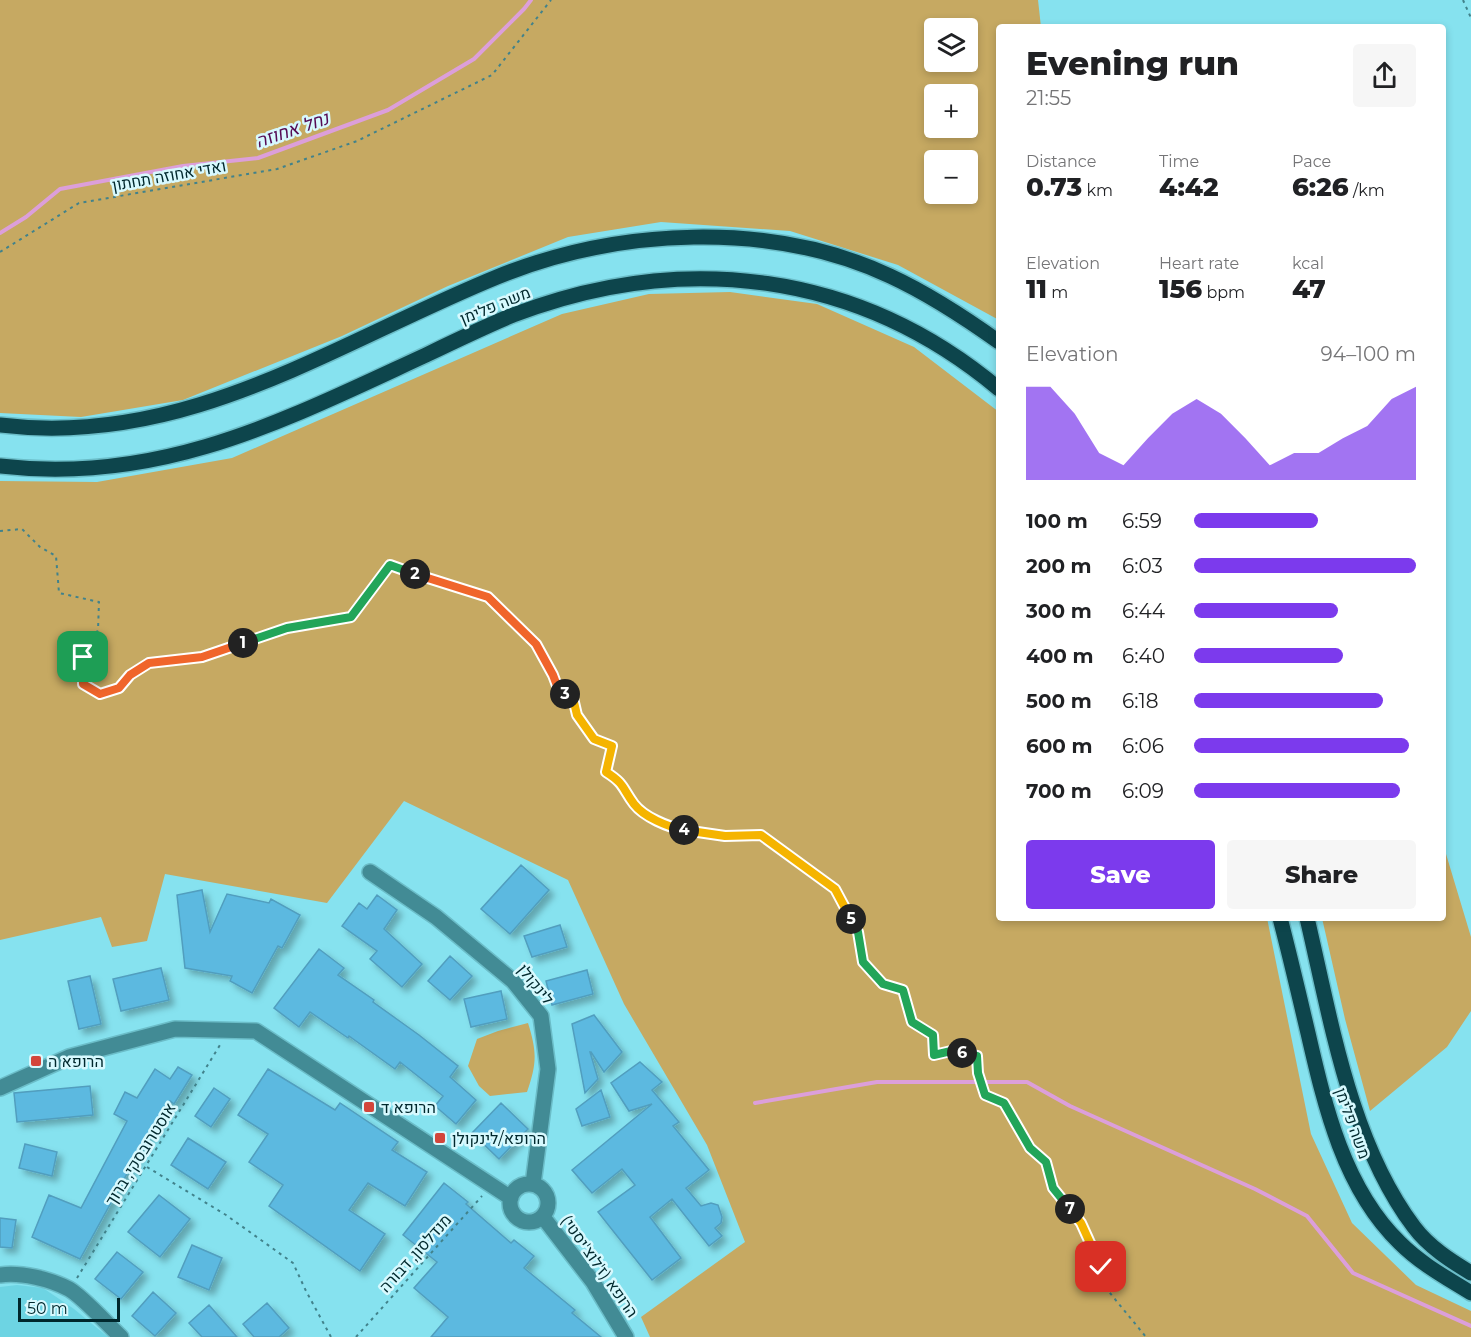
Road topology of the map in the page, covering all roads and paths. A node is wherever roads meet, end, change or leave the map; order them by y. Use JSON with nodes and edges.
{"nodes":[{"id":1,"x":551,"y":0,"type":"edge"},
{"id":2,"x":1463,"y":0,"type":"edge"},
{"id":3,"x":1471,"y":18,"type":"edge"},
{"id":4,"x":0,"y":252,"type":"edge"},
{"id":5,"x":996,"y":340,"type":"edge"},
{"id":6,"x":996,"y":386,"type":"edge"},
{"id":7,"x":0,"y":425,"type":"edge"},
{"id":8,"x":0,"y":466,"type":"edge"},
{"id":9,"x":0,"y":531,"type":"edge"},
{"id":10,"x":370,"y":872,"type":"dead end"},
{"id":11,"x":1281,"y":921,"type":"edge"},
{"id":12,"x":1308,"y":921,"type":"edge"},
{"id":13,"x":230,"y":1030,"type":"junction"},
{"id":14,"x":0,"y":1088,"type":"edge"},
{"id":15,"x":146,"y":1166,"type":"junction"},
{"id":16,"x":532,"y":1184,"type":"junction"},
{"id":17,"x":491,"y":1185,"type":"junction"},
{"id":18,"x":511,"y":1198,"type":"junction"},
{"id":19,"x":543,"y":1217,"type":"junction"},
{"id":20,"x":1471,"y":1273,"type":"edge"},
{"id":21,"x":0,"y":1275,"type":"edge"},
{"id":22,"x":70,"y":1290,"type":"junction"},
{"id":23,"x":1471,"y":1293,"type":"edge"},
{"id":24,"x":121,"y":1337,"type":"edge"},
{"id":25,"x":331,"y":1337,"type":"edge"},
{"id":26,"x":356,"y":1337,"type":"edge"},
{"id":27,"x":626,"y":1337,"type":"edge"},
{"id":28,"x":1146,"y":1337,"type":"edge"}],
"edges":[{"from":1,"to":4,"type":"path","name":"ואדי אחוזה תחתון"},
{"from":2,"to":3,"type":"path"},
{"from":5,"to":7,"type":"main road","name":"משה פלימן"},
{"from":6,"to":8,"type":"main road","name":"משה פלימן"},
{"from":9,"to":28,"type":"path"},
{"from":10,"to":16,"type":"street","name":"לינקולן"},
{"from":11,"to":23,"type":"main road","name":"משה פלימן"},
{"from":12,"to":20,"type":"main road","name":"משה פלימן"},
{"from":13,"to":14,"type":"street"},
{"from":13,"to":15,"type":"path","name":"אוסטרובסקי, ברוך"},
{"from":13,"to":17,"type":"street"},
{"from":15,"to":22,"type":"path","name":"אוסטרובסקי, ברוך"},
{"from":15,"to":25,"type":"path"},
{"from":16,"to":18,"type":"street"},
{"from":16,"to":19,"type":"street"},
{"from":17,"to":18,"type":"street"},
{"from":17,"to":26,"type":"path","name":"מנדלסון, דבורה"},
{"from":18,"to":19,"type":"street"},
{"from":19,"to":27,"type":"street","name":"הרופא (ז'לוצ'יסטי)"},
{"from":21,"to":22,"type":"street"},
{"from":22,"to":24,"type":"street"}]}
